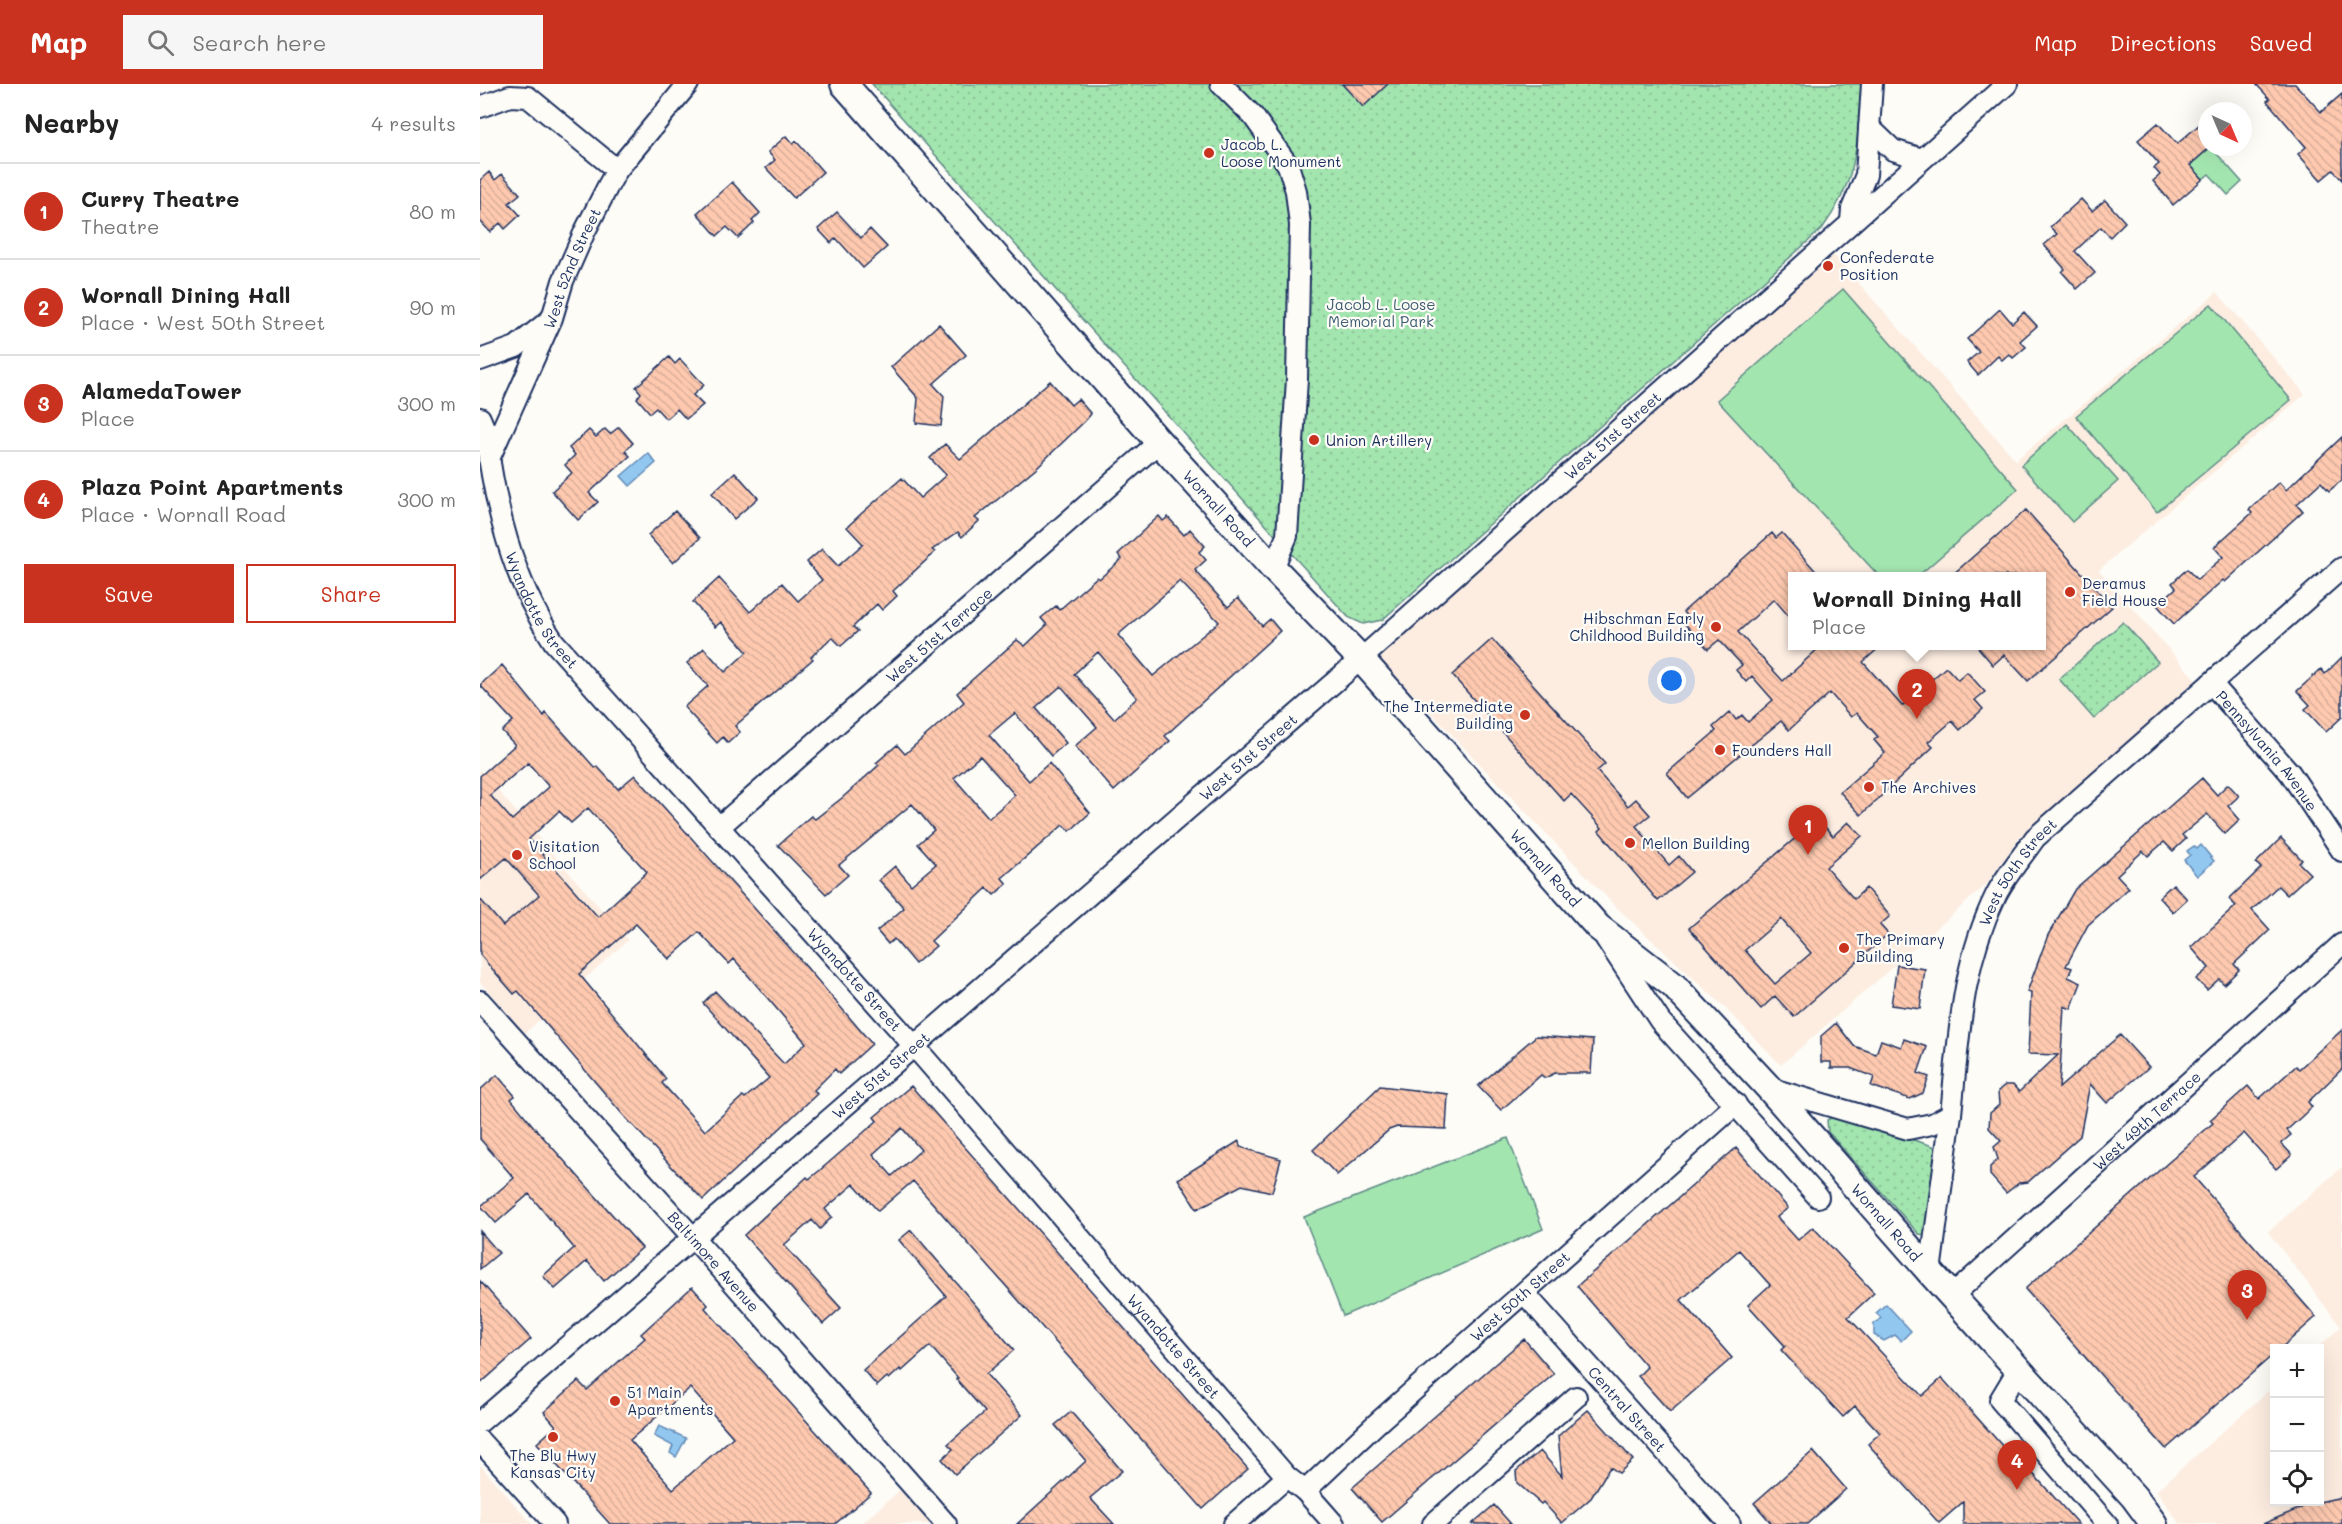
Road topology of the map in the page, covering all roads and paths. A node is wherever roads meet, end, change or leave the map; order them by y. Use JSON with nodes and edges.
{"nodes":[{"id":1,"x":688,"y":84,"type":"edge"},
{"id":2,"x":844,"y":84,"type":"edge"},
{"id":3,"x":1221,"y":84,"type":"edge"},
{"id":4,"x":1872,"y":84,"type":"edge"},
{"id":5,"x":2007,"y":84,"type":"edge"},
{"id":6,"x":480,"y":107,"type":"edge"},
{"id":7,"x":1869,"y":127,"type":"junction"},
{"id":8,"x":1922,"y":159,"type":"junction"},
{"id":9,"x":617,"y":170,"type":"junction"},
{"id":10,"x":1851,"y":221,"type":"junction"},
{"id":11,"x":552,"y":318,"type":"junction"},
{"id":12,"x":480,"y":360,"type":"edge"},
{"id":13,"x":480,"y":418,"type":"edge"},
{"id":14,"x":1159,"y":442,"type":"junction"},
{"id":15,"x":484,"y":463,"type":"edge"},
{"id":16,"x":1273,"y":568,"type":"junction"},
{"id":17,"x":2342,"y":568,"type":"edge"},
{"id":18,"x":1362,"y":659,"type":"junction"},
{"id":19,"x":2211,"y":683,"type":"junction"},
{"id":20,"x":719,"y":827,"type":"junction"},
{"id":21,"x":2342,"y":851,"type":"edge"},
{"id":22,"x":1598,"y":927,"type":"junction"},
{"id":23,"x":2342,"y":944,"type":"edge"},
{"id":24,"x":480,"y":1001,"type":"edge"},
{"id":25,"x":915,"y":1047,"type":"junction"},
{"id":26,"x":1769,"y":1088,"type":"junction"},
{"id":27,"x":1736,"y":1104,"type":"junction"},
{"id":28,"x":1951,"y":1114,"type":"junction"},
{"id":29,"x":1818,"y":1197,"type":"dead end"},
{"id":30,"x":693,"y":1239,"type":"junction"},
{"id":31,"x":1930,"y":1272,"type":"junction"},
{"id":32,"x":1525,"y":1294,"type":"junction"},
{"id":33,"x":1952,"y":1296,"type":"junction"},
{"id":34,"x":2018,"y":1370,"type":"junction"},
{"id":35,"x":1576,"y":1397,"type":"dead end"},
{"id":36,"x":480,"y":1422,"type":"edge"},
{"id":37,"x":480,"y":1441,"type":"edge"},
{"id":38,"x":1287,"y":1477,"type":"junction"},
{"id":39,"x":1305,"y":1491,"type":"junction"},
{"id":40,"x":555,"y":1524,"type":"edge"},
{"id":41,"x":946,"y":1524,"type":"edge"},
{"id":42,"x":1234,"y":1524,"type":"edge"},
{"id":43,"x":1334,"y":1524,"type":"edge"},
{"id":44,"x":1433,"y":1524,"type":"edge"},
{"id":45,"x":1730,"y":1524,"type":"edge"},
{"id":46,"x":2107,"y":1524,"type":"edge"},
{"id":47,"x":2153,"y":1524,"type":"edge"}],
"edges":[{"from":1,"to":9,"type":"street","name":"West 52nd Street"},
{"from":2,"to":14,"type":"main road","name":"Wornall Road"},
{"from":3,"to":16,"type":"street"},
{"from":4,"to":7,"type":"street"},
{"from":5,"to":8,"type":"street","name":"West 51st Street"},
{"from":6,"to":9,"type":"street"},
{"from":7,"to":8,"type":"street"},
{"from":7,"to":10,"type":"street"},
{"from":8,"to":10,"type":"street","name":"West 51st Street"},
{"from":9,"to":11,"type":"street","name":"West 52nd Street"},
{"from":10,"to":18,"type":"street","name":"West 51st Street"},
{"from":11,"to":12,"type":"street"},
{"from":11,"to":15,"type":"street","name":"West 52nd Street"},
{"from":13,"to":15,"type":"street","name":"Wyandotte Street"},
{"from":14,"to":16,"type":"main road","name":"Wornall Road"},
{"from":14,"to":20,"type":"street","name":"West 51st Terrace"},
{"from":15,"to":20,"type":"street","name":"Wyandotte Street"},
{"from":16,"to":18,"type":"main road","name":"Wornall Road"},
{"from":17,"to":19,"type":"street","name":"West 50th Street"},
{"from":18,"to":22,"type":"main road","name":"Wornall Road"},
{"from":18,"to":25,"type":"street","name":"West 51st Street"},
{"from":19,"to":21,"type":"street","name":"Pennsylvania Avenue"},
{"from":19,"to":28,"type":"street","name":"West 50th Street"},
{"from":20,"to":25,"type":"street","name":"Wyandotte Street"},
{"from":22,"to":26,"type":"main road","name":"Wornall Road"},
{"from":22,"to":27,"type":"street","name":"Wornall Road"},
{"from":23,"to":33,"type":"street","name":"West 49th Terrace"},
{"from":24,"to":30,"type":"street","name":"Baltimore Avenue"},
{"from":25,"to":30,"type":"street","name":"West 51st Street"},
{"from":25,"to":38,"type":"street","name":"Wyandotte Street"},
{"from":26,"to":28,"type":"street"},
{"from":26,"to":31,"type":"main road","name":"Wornall Road"},
{"from":27,"to":29,"type":"street","name":"Wornall Road"},
{"from":27,"to":32,"type":"street","name":"West 50th Street"},
{"from":28,"to":31,"type":"street","name":"West 50th Street"},
{"from":30,"to":36,"type":"street","name":"West 51st Street"},
{"from":30,"to":41,"type":"street","name":"Baltimore Avenue"},
{"from":31,"to":33,"type":"main road","name":"Wornall Road"},
{"from":32,"to":39,"type":"street","name":"West 50th Street"},
{"from":32,"to":45,"type":"street","name":"Central Street"},
{"from":33,"to":34,"type":"main road","name":"Wornall Road"},
{"from":34,"to":46,"type":"street"},
{"from":34,"to":47,"type":"main road","name":"Wornall Road"},
{"from":35,"to":44,"type":"street"},
{"from":37,"to":40,"type":"street"},
{"from":38,"to":39,"type":"street","name":"Wyandotte Street"},
{"from":38,"to":42,"type":"street"},
{"from":39,"to":43,"type":"street","name":"Wyandotte Street"}]}
